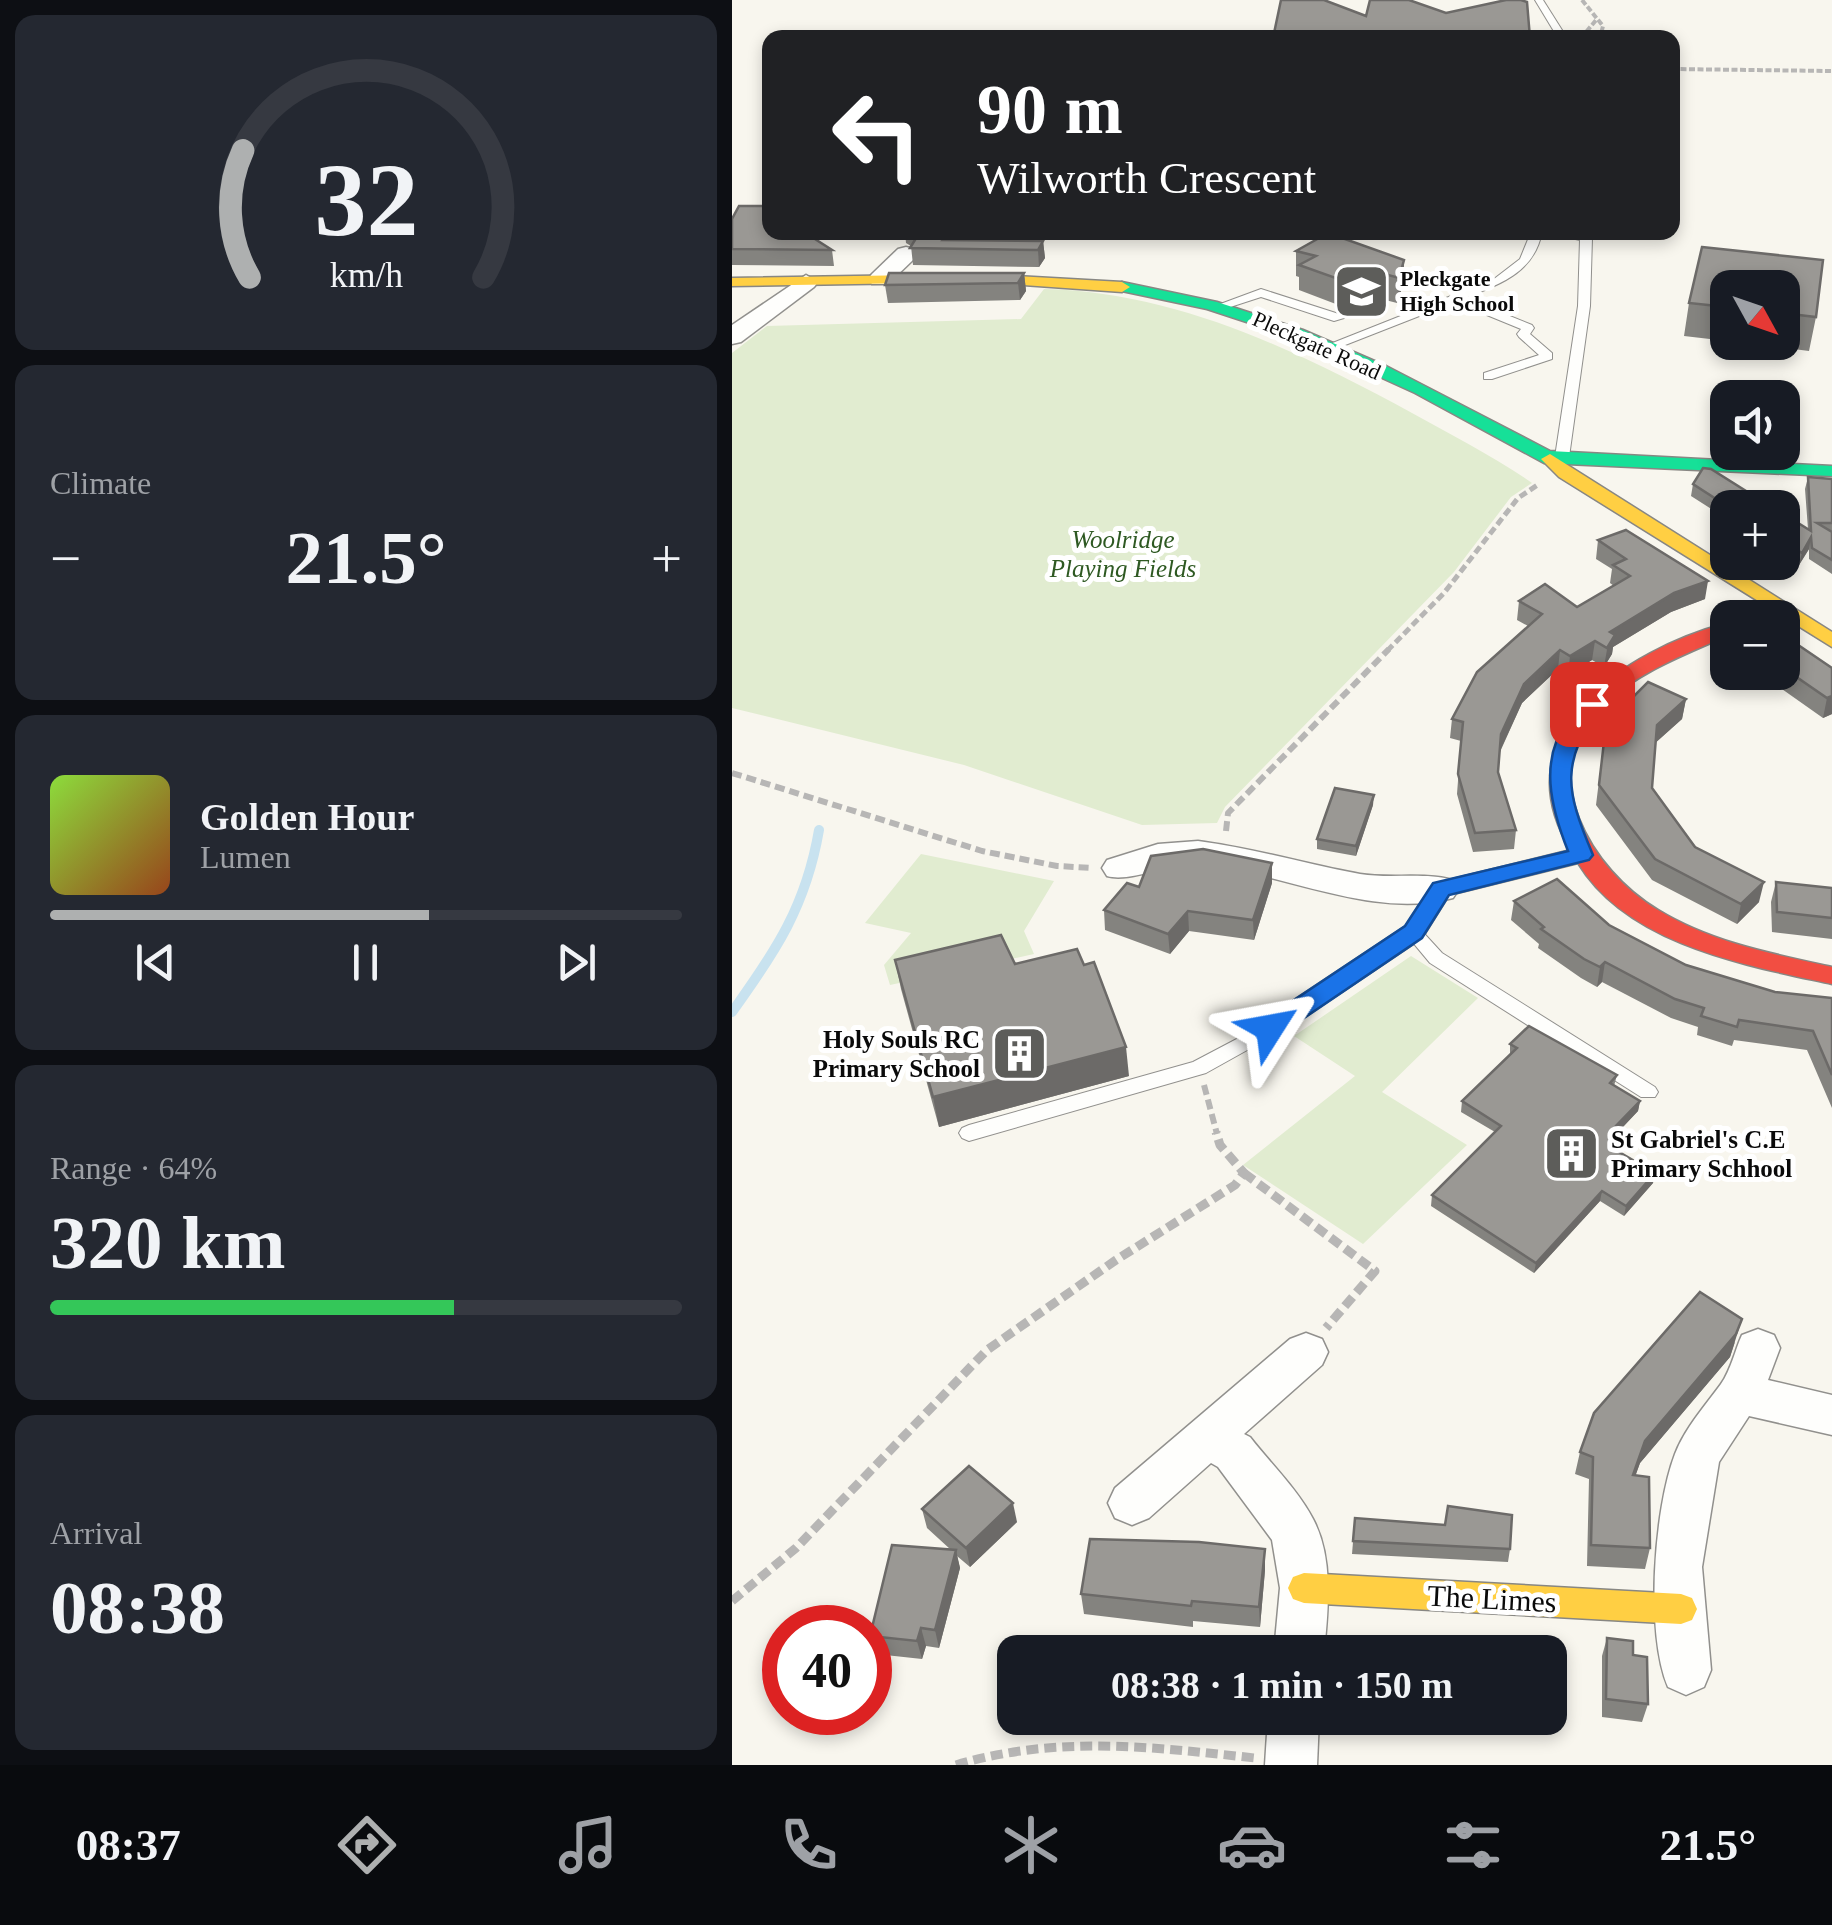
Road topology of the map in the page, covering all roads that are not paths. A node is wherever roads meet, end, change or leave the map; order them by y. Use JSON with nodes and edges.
{"nodes":[{"id":1,"x":1539,"y":0,"type":"edge"},
{"id":2,"x":1558,"y":30,"type":"edge"},
{"id":3,"x":1535,"y":240,"type":"edge"},
{"id":4,"x":1586,"y":240,"type":"edge"},
{"id":5,"x":906,"y":254,"type":"edge"},
{"id":6,"x":880,"y":279,"type":"junction"},
{"id":7,"x":732,"y":282,"type":"edge"},
{"id":8,"x":806,"y":282,"type":"junction"},
{"id":9,"x":1458,"y":299,"type":"junction"},
{"id":10,"x":1222,"y":306,"type":"junction"},
{"id":11,"x":1338,"y":318,"type":"dead end"},
{"id":12,"x":732,"y":337,"type":"edge"},
{"id":13,"x":1332,"y":346,"type":"junction"},
{"id":14,"x":1488,"y":376,"type":"dead end"},
{"id":15,"x":1558,"y":462,"type":"junction"},
{"id":16,"x":1832,"y":470,"type":"edge"},
{"id":17,"x":1748,"y":600,"type":"edge"},
{"id":18,"x":1800,"y":627,"type":"edge"},
{"id":19,"x":1710,"y":636,"type":"edge"},
{"id":20,"x":1832,"y":641,"type":"edge"},
{"id":21,"x":1582,"y":855,"type":"junction"},
{"id":22,"x":1119,"y":868,"type":"road end"},
{"id":23,"x":1441,"y":889,"type":"junction"},
{"id":24,"x":1414,"y":932,"type":"junction"},
{"id":25,"x":1832,"y":976,"type":"edge"},
{"id":26,"x":1270,"y":1028,"type":"joint"},
{"id":27,"x":1648,"y":1092,"type":"dead end"},
{"id":28,"x":970,"y":1133,"type":"dead end"},
{"id":29,"x":1758,"y":1348,"type":"dead end"},
{"id":30,"x":1306,"y":1352,"type":"road end"},
{"id":31,"x":1740,"y":1394,"type":"junction"},
{"id":32,"x":1832,"y":1415,"type":"edge"},
{"id":33,"x":1206,"y":1439,"type":"junction"},
{"id":34,"x":1132,"y":1503,"type":"dead end"},
{"id":35,"x":1304,"y":1588,"type":"junction"},
{"id":36,"x":1680,"y":1610,"type":"junction"},
{"id":37,"x":1301,"y":1635,"type":"edge"},
{"id":38,"x":1686,"y":1670,"type":"dead end"}],
"edges":[{"from":1,"to":2,"type":"lane"},
{"from":3,"to":9,"type":"lane"},
{"from":4,"to":15,"type":"lane"},
{"from":5,"to":6,"type":"street"},
{"from":6,"to":8,"type":"main road","name":"Pleckgate Road"},
{"from":6,"to":10,"type":"main road","name":"Pleckgate Road"},
{"from":7,"to":8,"type":"main road","name":"Pleckgate Road"},
{"from":8,"to":12,"type":"street"},
{"from":9,"to":13,"type":"lane"},
{"from":9,"to":14,"type":"lane"},
{"from":10,"to":11,"type":"lane"},
{"from":10,"to":13,"type":"main road","name":"Pleckgate Road"},
{"from":13,"to":15,"type":"main road","name":"Pleckgate Road"},
{"from":15,"to":16,"type":"main road"},
{"from":15,"to":17,"type":"main road","name":"Pleckgate Road"},
{"from":18,"to":20,"type":"main road","name":"Pleckgate Road"},
{"from":19,"to":21,"type":"main road"},
{"from":21,"to":23,"type":"main road"},
{"from":21,"to":25,"type":"main road"},
{"from":22,"to":23,"type":"street"},
{"from":23,"to":24,"type":"main road"},
{"from":24,"to":26,"type":"main road"},
{"from":24,"to":27,"type":"lane"},
{"from":26,"to":28,"type":"lane"},
{"from":29,"to":31,"type":"street"},
{"from":30,"to":33,"type":"street"},
{"from":31,"to":32,"type":"street"},
{"from":31,"to":36,"type":"street"},
{"from":33,"to":34,"type":"street"},
{"from":33,"to":35,"type":"street"},
{"from":35,"to":36,"type":"main road","name":"The Limes"},
{"from":35,"to":37,"type":"street"},
{"from":36,"to":38,"type":"street"}]}
